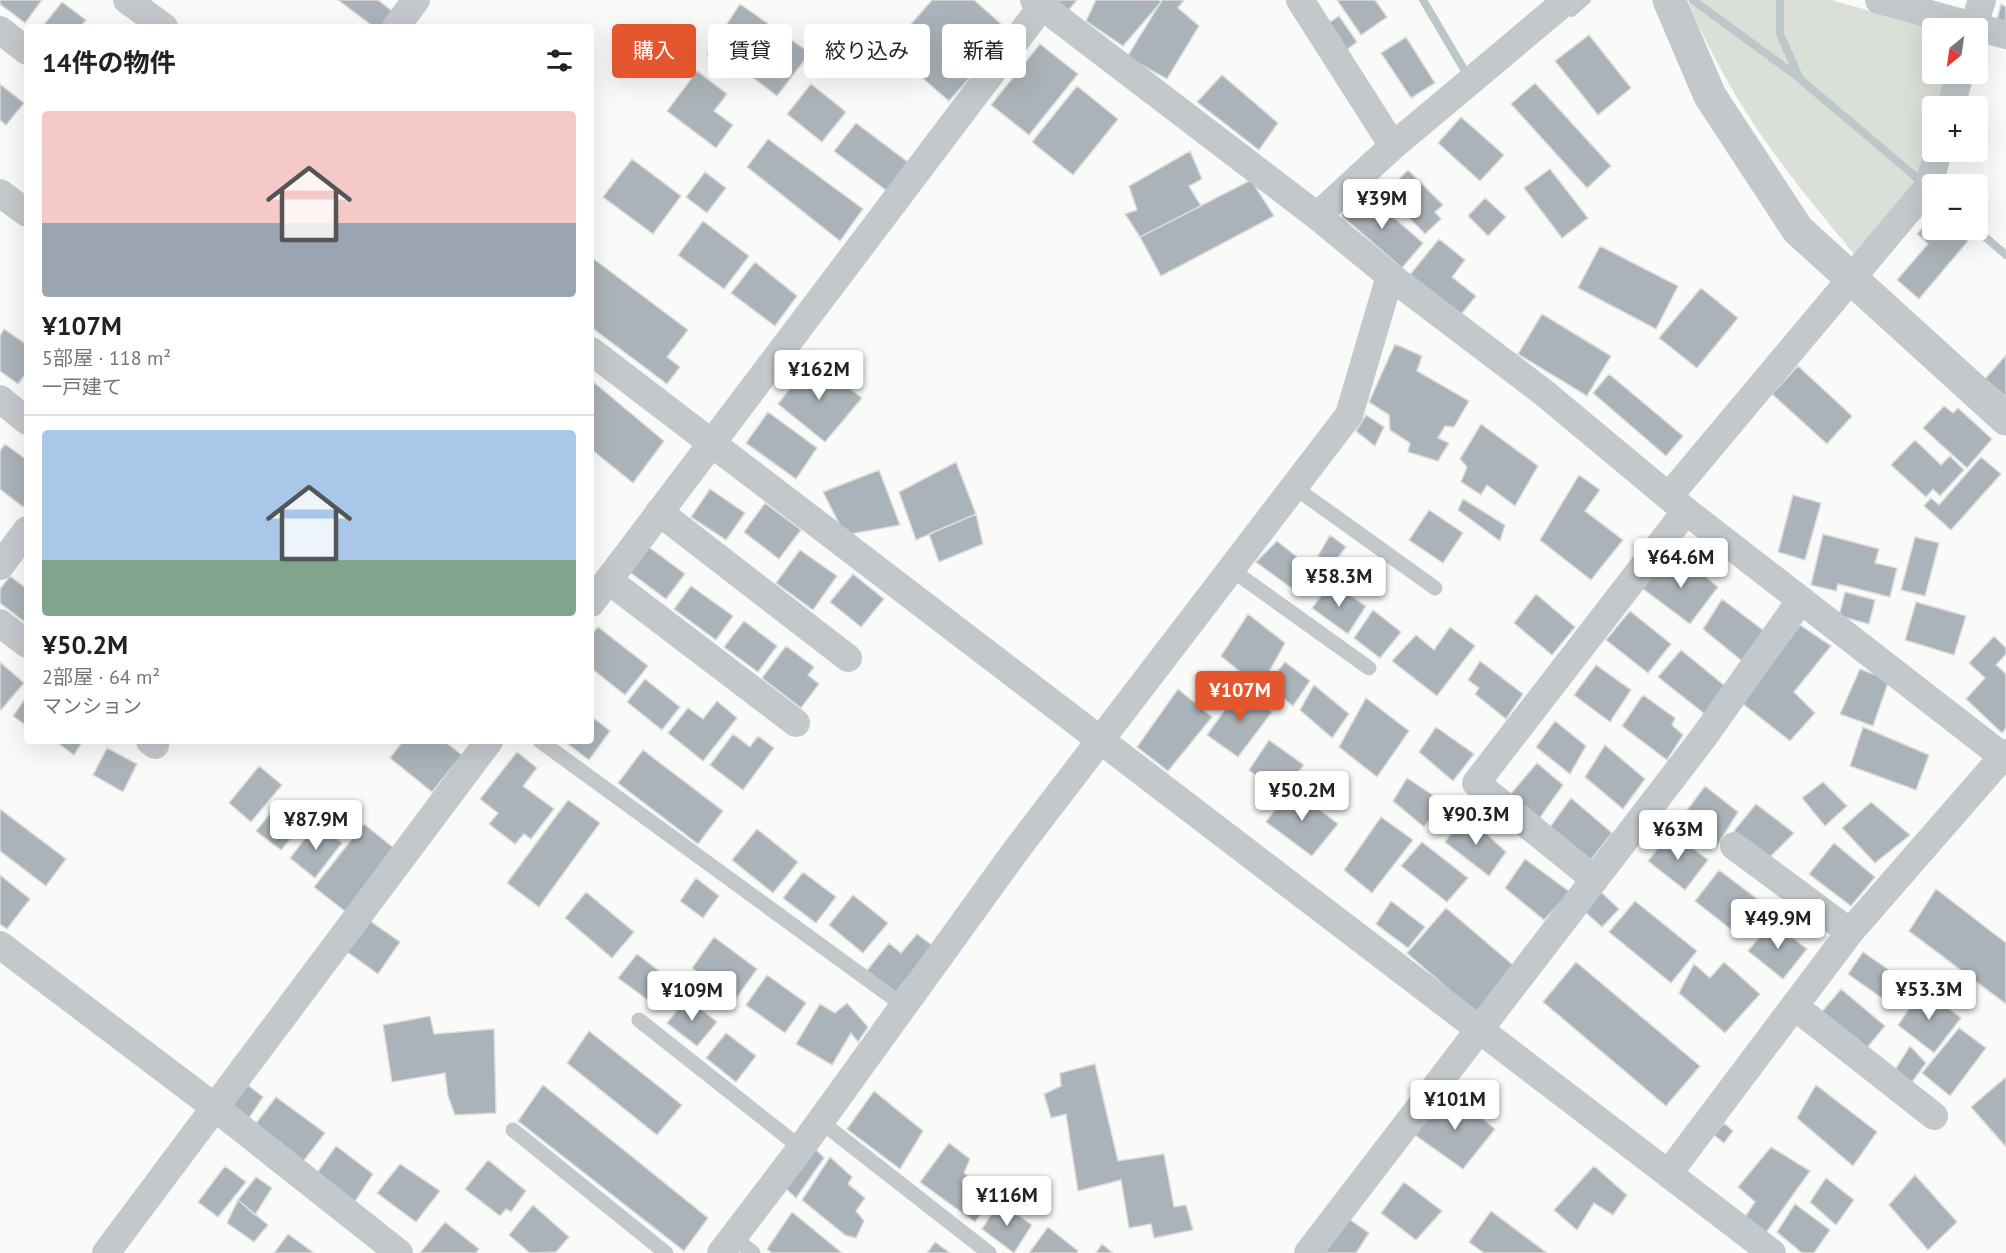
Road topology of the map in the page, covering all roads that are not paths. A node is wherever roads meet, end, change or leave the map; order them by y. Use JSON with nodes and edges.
{"nodes":[{"id":1,"x":127,"y":0,"type":"edge"},
{"id":2,"x":416,"y":0,"type":"edge"},
{"id":3,"x":1300,"y":0,"type":"edge"},
{"id":4,"x":1567,"y":0,"type":"edge"},
{"id":5,"x":1669,"y":0,"type":"edge"},
{"id":6,"x":1879,"y":0,"type":"edge"},
{"id":7,"x":1038,"y":3,"type":"edge"},
{"id":8,"x":1976,"y":18,"type":"edge"},
{"id":9,"x":160,"y":24,"type":"edge"},
{"id":10,"x":398,"y":24,"type":"edge"},
{"id":11,"x":1988,"y":25,"type":"edge"},
{"id":12,"x":0,"y":30,"type":"edge"},
{"id":13,"x":2006,"y":35,"type":"edge"},
{"id":14,"x":24,"y":49,"type":"edge"},
{"id":15,"x":1393,"y":146,"type":"junction"},
{"id":16,"x":1935,"y":162,"type":"edge"},
{"id":17,"x":0,"y":193,"type":"edge"},
{"id":18,"x":24,"y":211,"type":"edge"},
{"id":19,"x":1317,"y":216,"type":"junction"},
{"id":20,"x":1390,"y":276,"type":"junction"},
{"id":21,"x":1852,"y":281,"type":"junction"},
{"id":22,"x":594,"y":353,"type":"edge"},
{"id":23,"x":0,"y":399,"type":"edge"},
{"id":24,"x":24,"y":419,"type":"edge"},
{"id":25,"x":2006,"y":419,"type":"edge"},
{"id":26,"x":710,"y":442,"type":"junction"},
{"id":27,"x":1294,"y":487,"type":"junction"},
{"id":28,"x":1677,"y":504,"type":"junction"},
{"id":29,"x":659,"y":512,"type":"junction"},
{"id":30,"x":24,"y":534,"type":"edge"},
{"id":31,"x":0,"y":566,"type":"edge"},
{"id":32,"x":1232,"y":570,"type":"junction"},
{"id":33,"x":608,"y":580,"type":"junction"},
{"id":34,"x":1435,"y":588,"type":"dead end"},
{"id":35,"x":594,"y":599,"type":"edge"},
{"id":36,"x":1800,"y":601,"type":"junction"},
{"id":37,"x":0,"y":623,"type":"edge"},
{"id":38,"x":24,"y":642,"type":"edge"},
{"id":39,"x":848,"y":658,"type":"dead end"},
{"id":40,"x":1369,"y":668,"type":"dead end"},
{"id":41,"x":796,"y":723,"type":"dead end"},
{"id":42,"x":1101,"y":740,"type":"junction"},
{"id":43,"x":487,"y":744,"type":"edge"},
{"id":44,"x":544,"y":744,"type":"edge"},
{"id":45,"x":2005,"y":756,"type":"edge"},
{"id":46,"x":1734,"y":846,"type":"dead end"},
{"id":47,"x":1593,"y":878,"type":"junction"},
{"id":48,"x":1850,"y":932,"type":"junction"},
{"id":49,"x":0,"y":945,"type":"edge"},
{"id":50,"x":904,"y":1006,"type":"junction"},
{"id":51,"x":1794,"y":1006,"type":"junction"},
{"id":52,"x":639,"y":1020,"type":"dead end"},
{"id":53,"x":1479,"y":1032,"type":"junction"},
{"id":54,"x":217,"y":1109,"type":"junction"},
{"id":55,"x":1934,"y":1116,"type":"dead end"},
{"id":56,"x":820,"y":1121,"type":"junction"},
{"id":57,"x":513,"y":1130,"type":"dead end"},
{"id":58,"x":801,"y":1148,"type":"junction"},
{"id":59,"x":1668,"y":1174,"type":"junction"},
{"id":60,"x":736,"y":1248,"type":"edge"},
{"id":61,"x":106,"y":1253,"type":"edge"},
{"id":62,"x":399,"y":1253,"type":"edge"},
{"id":63,"x":666,"y":1253,"type":"edge"},
{"id":64,"x":989,"y":1253,"type":"edge"},
{"id":65,"x":1308,"y":1253,"type":"edge"},
{"id":66,"x":1772,"y":1253,"type":"edge"}],
"edges":[{"from":1,"to":9,"type":"street"},
{"from":2,"to":10,"type":"street"},
{"from":3,"to":15,"type":"street"},
{"from":4,"to":15,"type":"street"},
{"from":5,"to":21,"type":"street"},
{"from":6,"to":8,"type":"street"},
{"from":7,"to":19,"type":"street"},
{"from":7,"to":26,"type":"street"},
{"from":11,"to":13,"type":"street"},
{"from":12,"to":14,"type":"street"},
{"from":15,"to":19,"type":"street"},
{"from":16,"to":21,"type":"street"},
{"from":17,"to":18,"type":"street"},
{"from":19,"to":20,"type":"street"},
{"from":20,"to":27,"type":"street"},
{"from":20,"to":28,"type":"street"},
{"from":21,"to":25,"type":"street"},
{"from":21,"to":28,"type":"street"},
{"from":22,"to":26,"type":"street"},
{"from":23,"to":24,"type":"street"},
{"from":26,"to":29,"type":"street"},
{"from":26,"to":42,"type":"street"},
{"from":27,"to":32,"type":"street"},
{"from":27,"to":34,"type":"lane"},
{"from":28,"to":36,"type":"street"},
{"from":28,"to":47,"type":"street"},
{"from":29,"to":33,"type":"street"},
{"from":29,"to":39,"type":"street"},
{"from":30,"to":31,"type":"street"},
{"from":32,"to":40,"type":"lane"},
{"from":32,"to":42,"type":"street"},
{"from":33,"to":35,"type":"street"},
{"from":33,"to":41,"type":"street"},
{"from":36,"to":45,"type":"street"},
{"from":36,"to":47,"type":"street"},
{"from":37,"to":38,"type":"street"},
{"from":42,"to":50,"type":"street"},
{"from":42,"to":53,"type":"street"},
{"from":43,"to":54,"type":"street"},
{"from":44,"to":50,"type":"lane"},
{"from":45,"to":48,"type":"street"},
{"from":46,"to":48,"type":"street"},
{"from":47,"to":53,"type":"street"},
{"from":48,"to":51,"type":"street"},
{"from":49,"to":54,"type":"street"},
{"from":50,"to":56,"type":"street"},
{"from":51,"to":55,"type":"street"},
{"from":51,"to":59,"type":"street"},
{"from":52,"to":58,"type":"lane"},
{"from":53,"to":59,"type":"street"},
{"from":53,"to":65,"type":"street"},
{"from":54,"to":61,"type":"street"},
{"from":54,"to":62,"type":"street"},
{"from":56,"to":58,"type":"street"},
{"from":56,"to":64,"type":"lane"},
{"from":57,"to":63,"type":"lane"},
{"from":58,"to":60,"type":"street"},
{"from":59,"to":66,"type":"street"}]}
